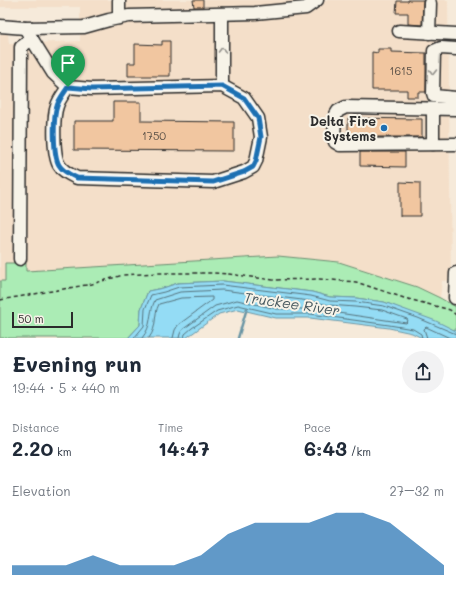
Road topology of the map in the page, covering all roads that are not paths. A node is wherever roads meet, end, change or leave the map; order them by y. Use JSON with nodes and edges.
{"nodes":[{"id":1,"x":119,"y":0,"type":"edge"},
{"id":2,"x":317,"y":0,"type":"edge"},
{"id":3,"x":430,"y":3,"type":"dead end"},
{"id":4,"x":222,"y":14,"type":"junction"},
{"id":5,"x":119,"y":18,"type":"junction"},
{"id":6,"x":0,"y":26,"type":"edge"},
{"id":7,"x":25,"y":28,"type":"junction"},
{"id":8,"x":399,"y":31,"type":"dead end"},
{"id":9,"x":429,"y":33,"type":"junction"},
{"id":10,"x":456,"y":34,"type":"edge"},
{"id":11,"x":32,"y":39,"type":"junction"},
{"id":12,"x":456,"y":49,"type":"edge"},
{"id":13,"x":222,"y":86,"type":"junction"},
{"id":14,"x":68,"y":87,"type":"junction"},
{"id":15,"x":456,"y":98,"type":"edge"},
{"id":16,"x":433,"y":109,"type":"junction"},
{"id":17,"x":456,"y":109,"type":"edge"},
{"id":18,"x":433,"y":144,"type":"junction"},
{"id":19,"x":456,"y":144,"type":"edge"},
{"id":20,"x":20,"y":259,"type":"dead end"},
{"id":21,"x":456,"y":273,"type":"edge"},
{"id":22,"x":455,"y":298,"type":"edge"}],
"edges":[{"from":1,"to":5,"type":"street"},
{"from":2,"to":4,"type":"street"},
{"from":3,"to":9,"type":"street"},
{"from":4,"to":5,"type":"street"},
{"from":13,"to":4,"type":"street","one_way":true},
{"from":5,"to":7,"type":"street"},
{"from":6,"to":7,"type":"street"},
{"from":7,"to":11,"type":"street"},
{"from":8,"to":9,"type":"street"},
{"from":9,"to":10,"type":"street"},
{"from":11,"to":14,"type":"street"},
{"from":11,"to":20,"type":"street"},
{"from":12,"to":15,"type":"street","one_way":true},
{"from":13,"to":14,"type":"street"},
{"from":13,"to":14,"type":"street"},
{"from":16,"to":17,"type":"street"},
{"from":16,"to":18,"type":"street"},
{"from":16,"to":18,"type":"street"},
{"from":18,"to":19,"type":"street"},
{"from":21,"to":22,"type":"street"}]}
